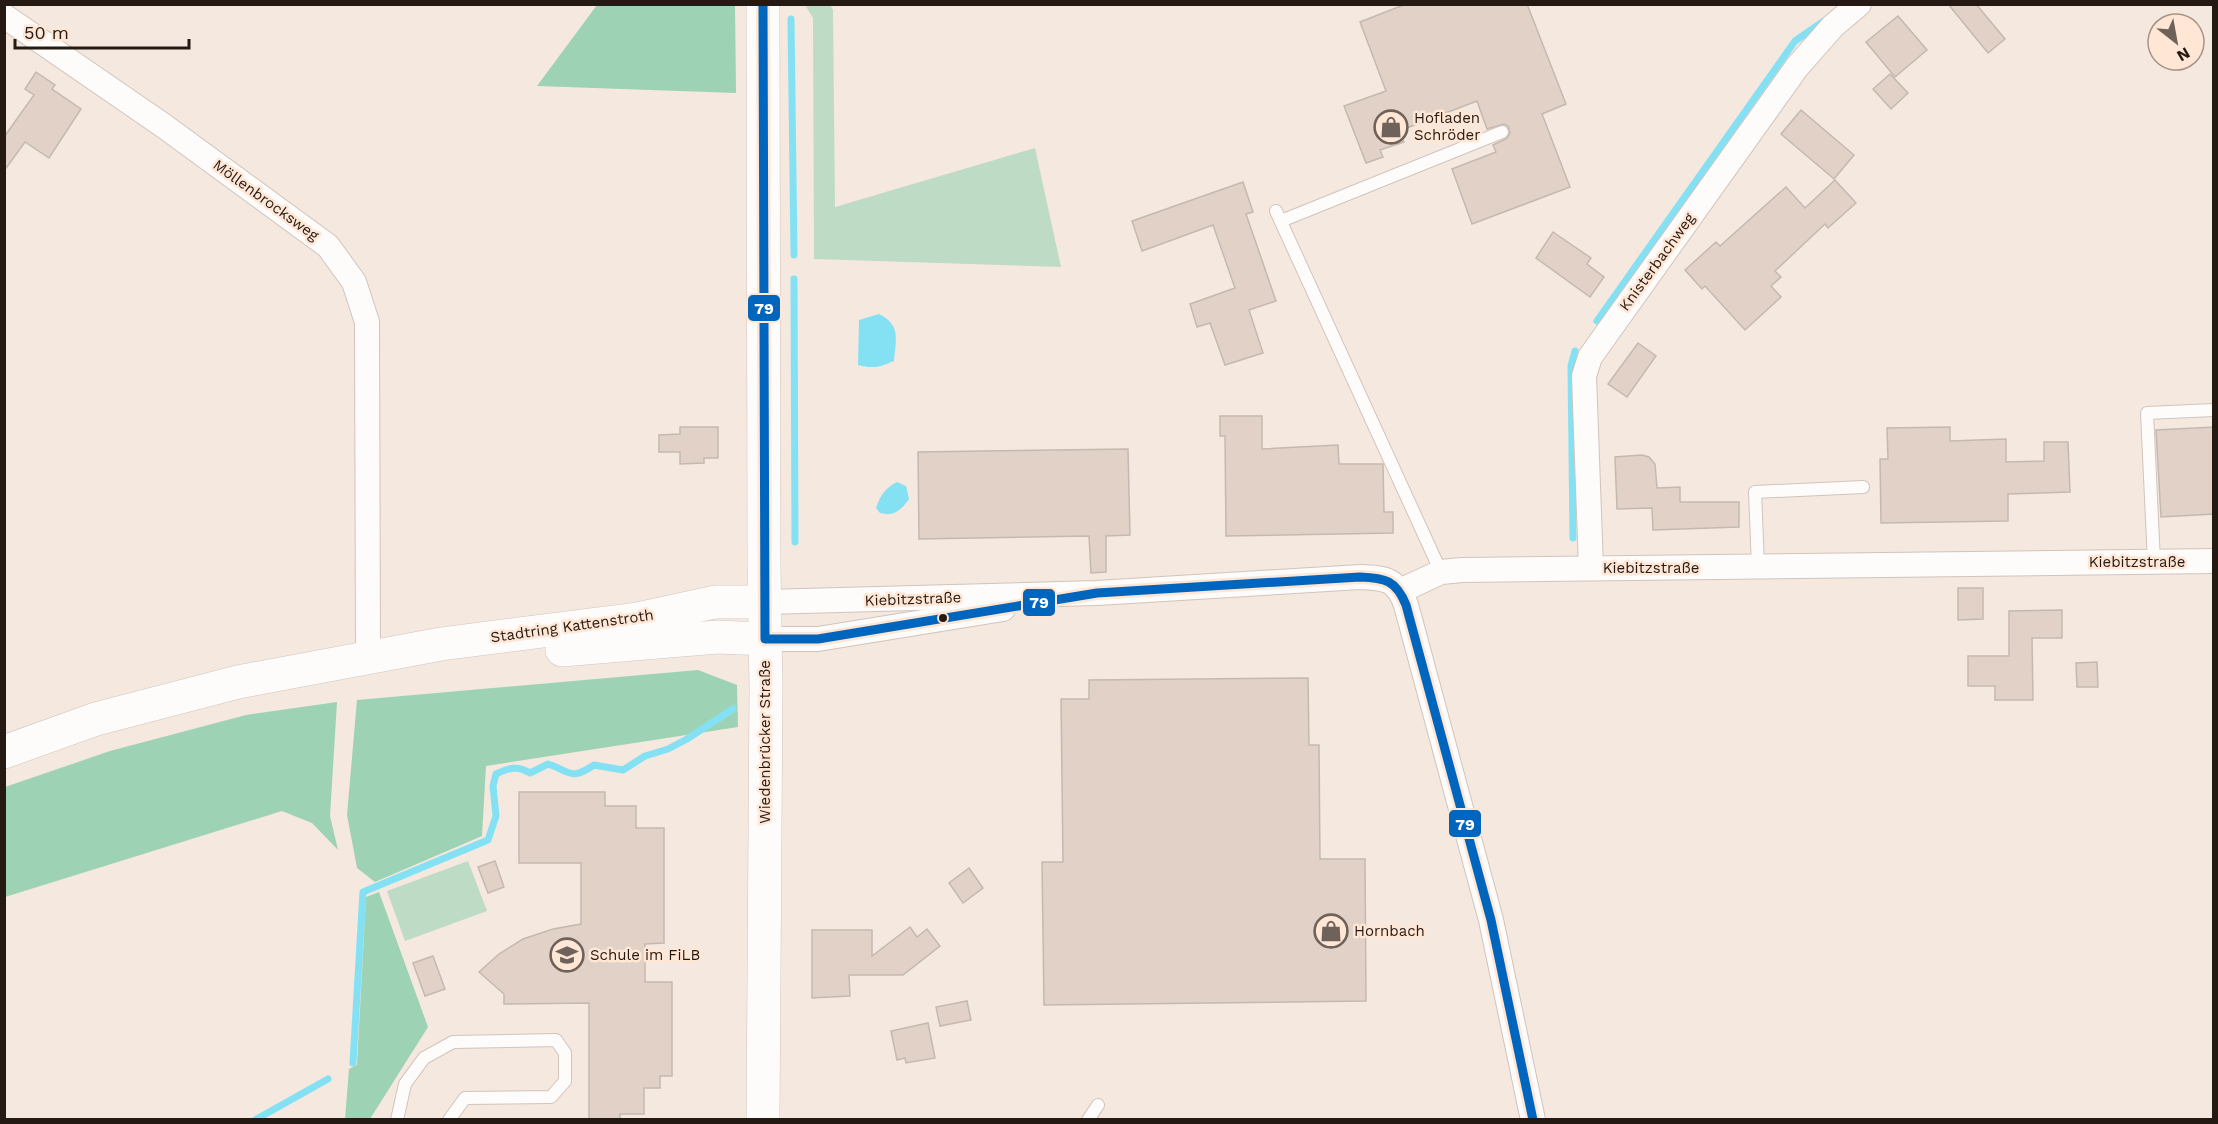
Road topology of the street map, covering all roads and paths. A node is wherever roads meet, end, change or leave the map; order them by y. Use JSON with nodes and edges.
{"nodes":[{"id":1,"x":763,"y":4,"type":"edge"},
{"id":2,"x":1859,"y":4,"type":"edge"},
{"id":3,"x":4,"y":16,"type":"edge"},
{"id":4,"x":1502,"y":132,"type":"dead end"},
{"id":5,"x":2214,"y":410,"type":"edge"},
{"id":6,"x":1863,"y":487,"type":"dead end"},
{"id":7,"x":2154,"y":561,"type":"junction"},
{"id":8,"x":2214,"y":561,"type":"edge"},
{"id":9,"x":1758,"y":566,"type":"junction"},
{"id":10,"x":1591,"y":568,"type":"junction"},
{"id":11,"x":1441,"y":572,"type":"junction"},
{"id":12,"x":1400,"y":591,"type":"junction"},
{"id":13,"x":1097,"y":593,"type":"junction"},
{"id":14,"x":765,"y":602,"type":"junction"},
{"id":15,"x":765,"y":639,"type":"junction"},
{"id":16,"x":374,"y":657,"type":"junction"},
{"id":17,"x":4,"y":752,"type":"edge"},
{"id":18,"x":1098,"y":1105,"type":"dead end"},
{"id":19,"x":397,"y":1119,"type":"edge"},
{"id":20,"x":449,"y":1119,"type":"edge"},
{"id":21,"x":763,"y":1119,"type":"edge"},
{"id":22,"x":1088,"y":1119,"type":"edge"},
{"id":23,"x":1533,"y":1119,"type":"edge"}],
"edges":[{"from":1,"to":14,"type":"main road","name":"Wiedenbrücker Straße"},
{"from":2,"to":10,"type":"street","name":"Knisterbachweg"},
{"from":3,"to":16,"type":"street","name":"Möllenbrocksweg"},
{"from":4,"to":11,"type":"lane"},
{"from":5,"to":7,"type":"lane"},
{"from":6,"to":9,"type":"lane"},
{"from":7,"to":8,"type":"street","name":"Kiebitzstraße"},
{"from":7,"to":9,"type":"street","name":"Kiebitzstraße"},
{"from":9,"to":10,"type":"street","name":"Kiebitzstraße"},
{"from":10,"to":11,"type":"street","name":"Kiebitzstraße"},
{"from":11,"to":12,"type":"street","name":"Kiebitzstraße"},
{"from":12,"to":13,"type":"street","name":"Kiebitzstraße"},
{"from":12,"to":23,"type":"street"},
{"from":13,"to":14,"type":"street","name":"Kiebitzstraße"},
{"from":13,"to":15,"type":"street","name":"Kiebitzstraße"},
{"from":14,"to":15,"type":"main road","name":"Wiedenbrücker Straße"},
{"from":14,"to":16,"type":"main road","name":"Stadtring Kattenstroth"},
{"from":15,"to":16,"type":"main road","name":"Stadtring Kattenstroth"},
{"from":15,"to":21,"type":"main road","name":"Wiedenbrücker Straße"},
{"from":16,"to":17,"type":"main road","name":"Stadtring Kattenstroth"},
{"from":18,"to":22,"type":"lane"},
{"from":19,"to":20,"type":"lane"}]}
